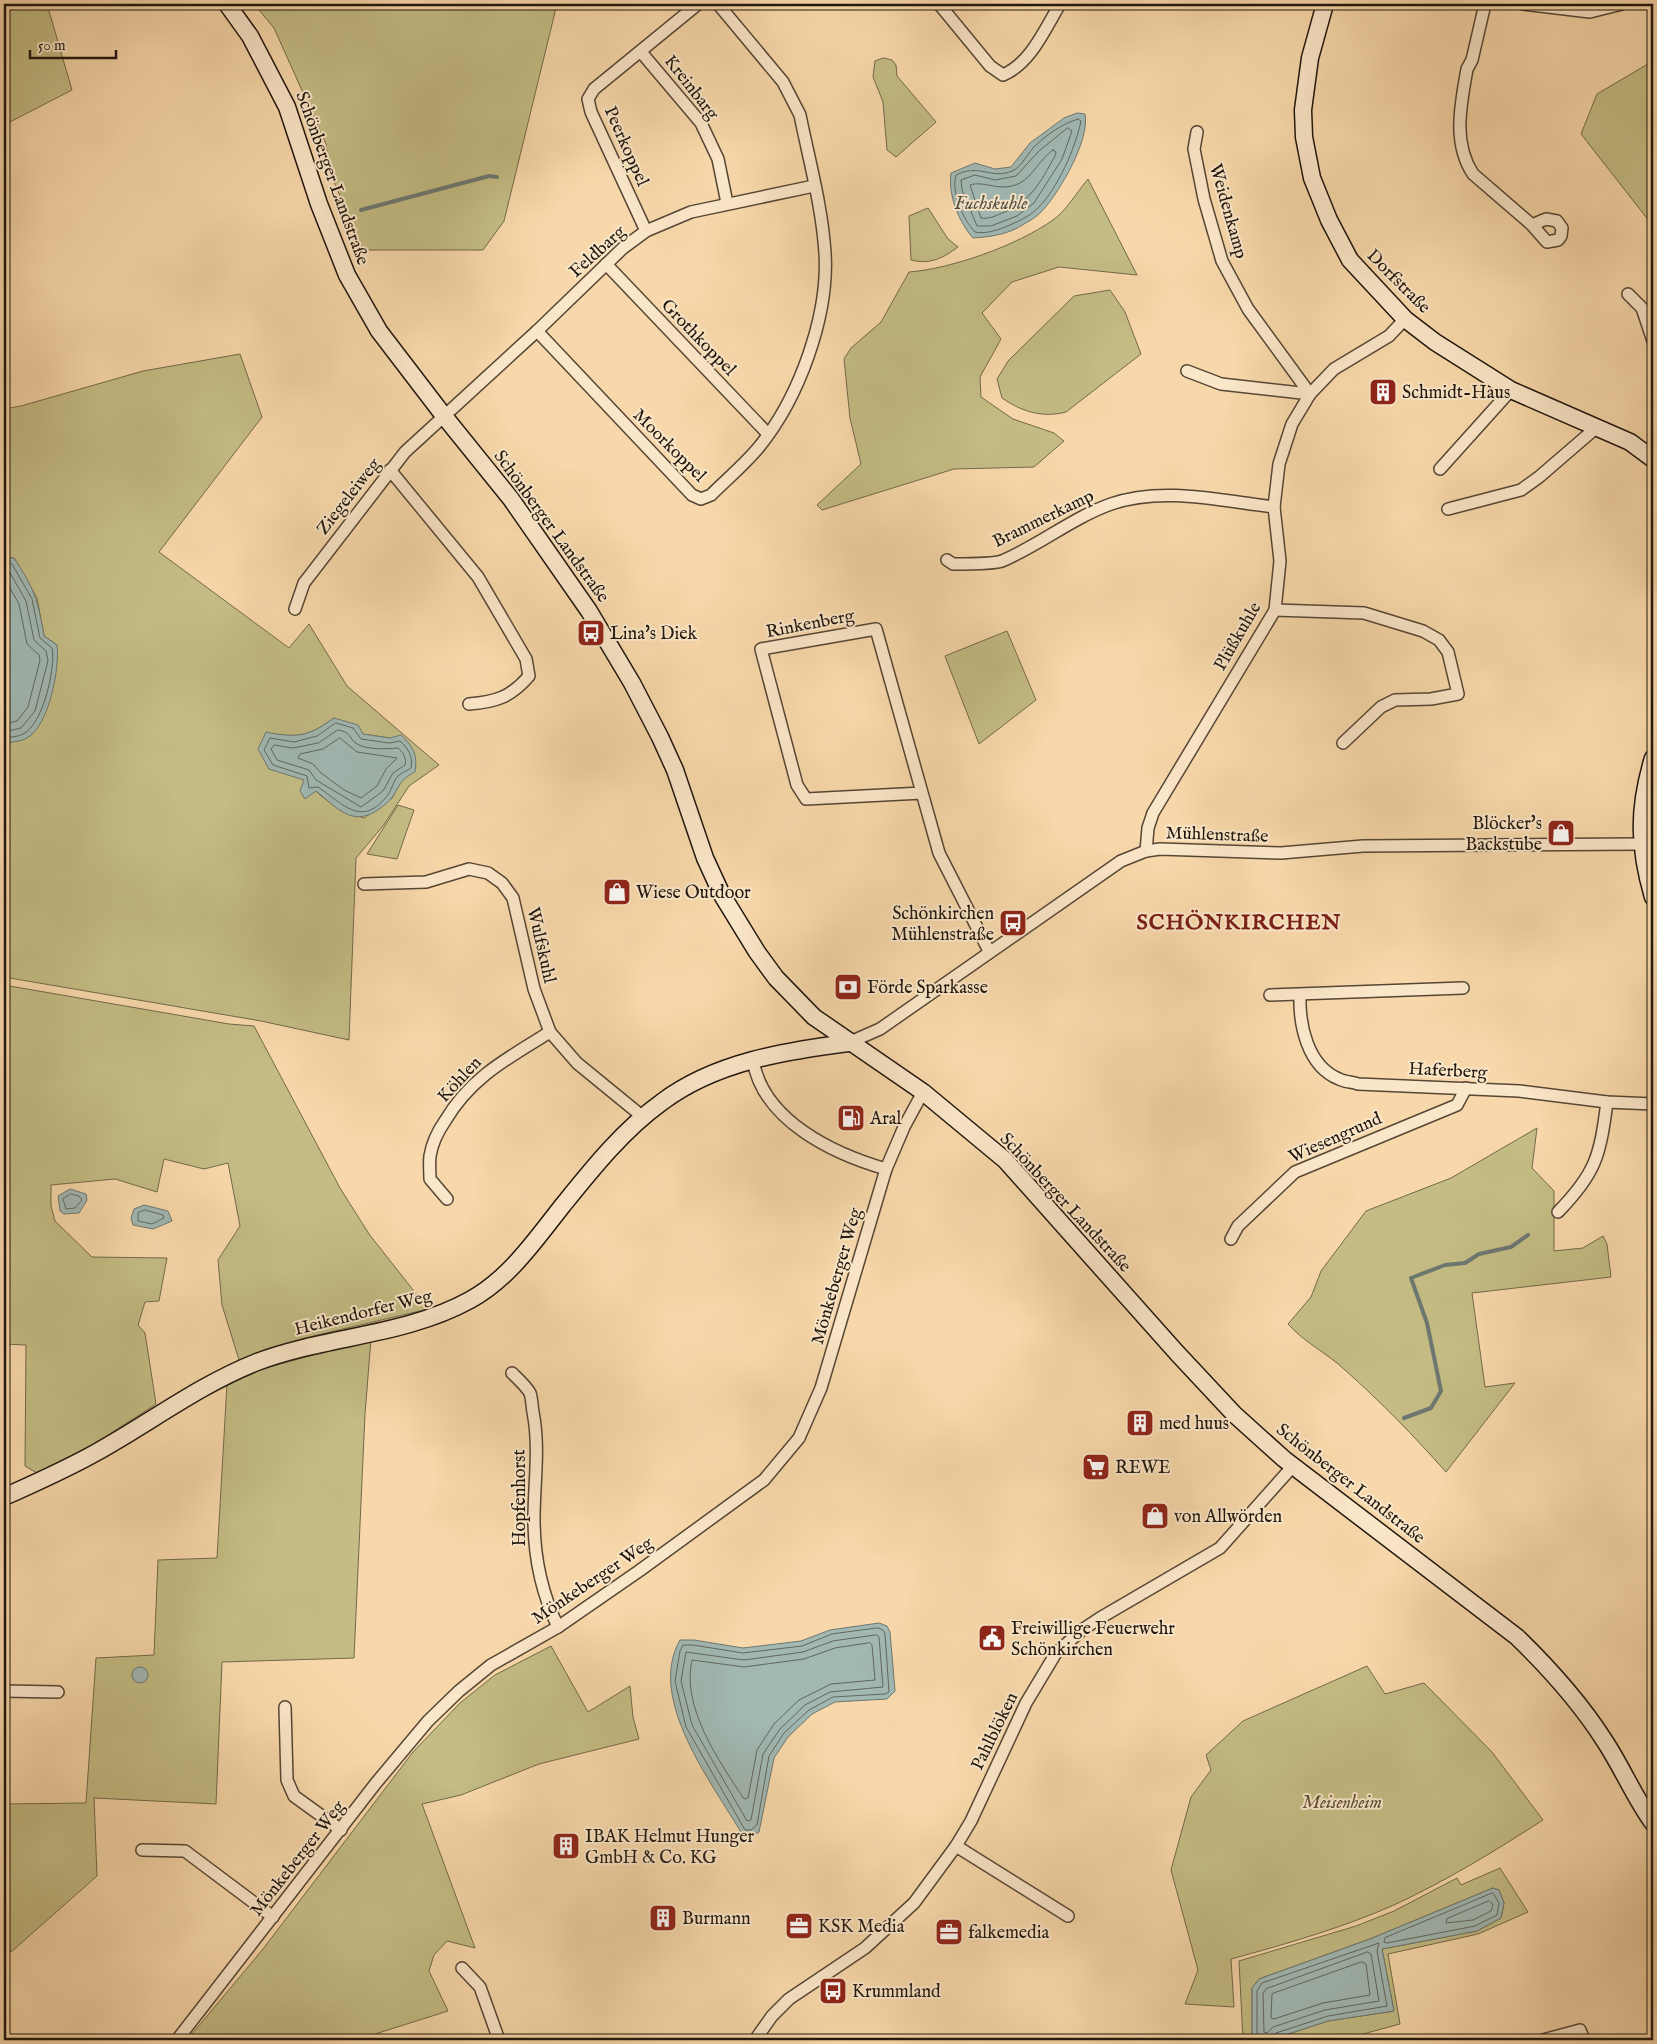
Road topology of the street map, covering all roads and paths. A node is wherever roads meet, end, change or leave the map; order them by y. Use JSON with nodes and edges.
{"nodes":[{"id":1,"x":227,"y":4,"type":"edge"},
{"id":2,"x":698,"y":4,"type":"edge"},
{"id":3,"x":718,"y":4,"type":"edge"},
{"id":4,"x":939,"y":4,"type":"edge"},
{"id":5,"x":1060,"y":4,"type":"edge"},
{"id":6,"x":1325,"y":4,"type":"edge"},
{"id":7,"x":1485,"y":4,"type":"edge"},
{"id":8,"x":1524,"y":4,"type":"edge"},
{"id":9,"x":1622,"y":4,"type":"edge"},
{"id":10,"x":641,"y":52,"type":"junction"},
{"id":11,"x":1196,"y":132,"type":"dead end"},
{"id":12,"x":814,"y":186,"type":"junction"},
{"id":13,"x":727,"y":203,"type":"junction"},
{"id":14,"x":1532,"y":225,"type":"dead end"},
{"id":15,"x":646,"y":231,"type":"junction"},
{"id":16,"x":606,"y":264,"type":"junction"},
{"id":17,"x":1628,"y":294,"type":"dead end"},
{"id":18,"x":1405,"y":319,"type":"junction"},
{"id":19,"x":537,"y":331,"type":"junction"},
{"id":20,"x":1653,"y":341,"type":"edge"},
{"id":21,"x":1187,"y":371,"type":"dead end"},
{"id":22,"x":1511,"y":390,"type":"junction"},
{"id":23,"x":1310,"y":394,"type":"junction"},
{"id":24,"x":444,"y":416,"type":"junction"},
{"id":25,"x":1598,"y":427,"type":"junction"},
{"id":26,"x":768,"y":434,"type":"junction"},
{"id":27,"x":1651,"y":453,"type":"edge"},
{"id":28,"x":1440,"y":469,"type":"dead end"},
{"id":29,"x":390,"y":470,"type":"junction"},
{"id":30,"x":1274,"y":507,"type":"junction"},
{"id":31,"x":1448,"y":508,"type":"dead end"},
{"id":32,"x":947,"y":560,"type":"dead end"},
{"id":33,"x":295,"y":610,"type":"dead end"},
{"id":34,"x":1275,"y":610,"type":"junction"},
{"id":35,"x":469,"y":704,"type":"dead end"},
{"id":36,"x":1343,"y":743,"type":"dead end"},
{"id":37,"x":1653,"y":758,"type":"edge"},
{"id":38,"x":922,"y":793,"type":"junction"},
{"id":39,"x":1642,"y":844,"type":"junction"},
{"id":40,"x":1146,"y":851,"type":"junction"},
{"id":41,"x":364,"y":884,"type":"dead end"},
{"id":42,"x":1653,"y":897,"type":"edge"},
{"id":43,"x":989,"y":952,"type":"junction"},
{"id":44,"x":1463,"y":988,"type":"dead end"},
{"id":45,"x":1270,"y":994,"type":"dead end"},
{"id":46,"x":1300,"y":995,"type":"junction"},
{"id":47,"x":550,"y":1032,"type":"junction"},
{"id":48,"x":848,"y":1043,"type":"junction"},
{"id":49,"x":754,"y":1060,"type":"junction"},
{"id":50,"x":1466,"y":1088,"type":"junction"},
{"id":51,"x":923,"y":1092,"type":"junction"},
{"id":52,"x":1606,"y":1102,"type":"junction"},
{"id":53,"x":1653,"y":1104,"type":"edge"},
{"id":54,"x":643,"y":1117,"type":"junction"},
{"id":55,"x":886,"y":1169,"type":"junction"},
{"id":56,"x":447,"y":1199,"type":"dead end"},
{"id":57,"x":1558,"y":1212,"type":"dead end"},
{"id":58,"x":1231,"y":1238,"type":"dead end"},
{"id":59,"x":512,"y":1373,"type":"dead end"},
{"id":60,"x":1293,"y":1466,"type":"junction"},
{"id":61,"x":4,"y":1497,"type":"edge"},
{"id":62,"x":558,"y":1627,"type":"junction"},
{"id":63,"x":4,"y":1691,"type":"edge"},
{"id":64,"x":58,"y":1692,"type":"dead end"},
{"id":65,"x":285,"y":1707,"type":"dead end"},
{"id":66,"x":1653,"y":1823,"type":"edge"},
{"id":67,"x":341,"y":1830,"type":"junction"},
{"id":68,"x":956,"y":1846,"type":"junction"},
{"id":69,"x":142,"y":1850,"type":"dead end"},
{"id":70,"x":1068,"y":1916,"type":"dead end"},
{"id":71,"x":273,"y":1917,"type":"junction"},
{"id":72,"x":462,"y":1968,"type":"dead end"},
{"id":73,"x":177,"y":2040,"type":"edge"},
{"id":74,"x":499,"y":2040,"type":"edge"},
{"id":75,"x":755,"y":2040,"type":"edge"},
{"id":76,"x":1543,"y":2040,"type":"edge"},
{"id":77,"x":1584,"y":2040,"type":"edge"}],
"edges":[{"from":1,"to":24,"type":"main road","name":"Schönberger Landstraße"},
{"from":2,"to":10,"type":"street","name":"Peerkoppel"},
{"from":3,"to":12,"type":"street"},
{"from":4,"to":5,"type":"street"},
{"from":6,"to":18,"type":"main road","name":"Dorfstraße"},
{"from":7,"to":14,"type":"street"},
{"from":8,"to":9,"type":"street"},
{"from":10,"to":13,"type":"street","name":"Kreinbarg"},
{"from":10,"to":15,"type":"street","name":"Peerkoppel"},
{"from":11,"to":23,"type":"street","name":"Weidenkamp"},
{"from":12,"to":13,"type":"street","name":"Feldbarg"},
{"from":12,"to":26,"type":"street","name":"Moorkoppel"},
{"from":13,"to":15,"type":"street","name":"Feldbarg"},
{"from":15,"to":16,"type":"street","name":"Feldbarg"},
{"from":16,"to":19,"type":"street","name":"Feldbarg"},
{"from":16,"to":26,"type":"street","name":"Grothkoppel"},
{"from":17,"to":20,"type":"street"},
{"from":18,"to":22,"type":"main road","name":"Dorfstraße"},
{"from":18,"to":23,"type":"street","name":"Plüßkuhle"},
{"from":19,"to":24,"type":"street","name":"Feldbarg"},
{"from":19,"to":26,"type":"street","name":"Moorkoppel"},
{"from":21,"to":23,"type":"street"},
{"from":22,"to":25,"type":"main road","name":"Dorfstraße"},
{"from":22,"to":28,"type":"street"},
{"from":23,"to":30,"type":"street","name":"Plüßkuhle"},
{"from":24,"to":29,"type":"street","name":"Ziegeleiweg"},
{"from":24,"to":48,"type":"main road","name":"Schönberger Landstraße"},
{"from":25,"to":27,"type":"main road","name":"Dorfstraße"},
{"from":25,"to":31,"type":"street"},
{"from":29,"to":33,"type":"street","name":"Ziegeleiweg"},
{"from":29,"to":35,"type":"street"},
{"from":30,"to":32,"type":"street","name":"Brammerkamp"},
{"from":30,"to":34,"type":"street","name":"Plüßkuhle"},
{"from":34,"to":36,"type":"street"},
{"from":34,"to":40,"type":"street","name":"Plüßkuhle"},
{"from":37,"to":39,"type":"main road"},
{"from":38,"to":38,"type":"street","name":"Rinkenberg"},
{"from":38,"to":43,"type":"street","name":"Rinkenberg"},
{"from":39,"to":40,"type":"street","name":"Mühlenstraße"},
{"from":39,"to":42,"type":"main road"},
{"from":40,"to":43,"type":"street","name":"Mühlenstraße"},
{"from":41,"to":47,"type":"street","name":"Wulfskuhl"},
{"from":43,"to":48,"type":"street","name":"Mühlenstraße"},
{"from":44,"to":46,"type":"street"},
{"from":45,"to":46,"type":"street"},
{"from":46,"to":50,"type":"street","name":"Haferberg"},
{"from":47,"to":54,"type":"street","name":"Wulfskuhl"},
{"from":47,"to":56,"type":"street","name":"Köhlen"},
{"from":48,"to":49,"type":"main road","name":"Heikendorfer Weg"},
{"from":48,"to":51,"type":"main road","name":"Schönberger Landstraße"},
{"from":49,"to":54,"type":"main road","name":"Heikendorfer Weg"},
{"from":49,"to":55,"type":"street"},
{"from":50,"to":52,"type":"street","name":"Haferberg"},
{"from":50,"to":58,"type":"street","name":"Wiesengrund"},
{"from":51,"to":55,"type":"street","name":"Mönkeberger Weg"},
{"from":51,"to":60,"type":"main road","name":"Schönberger Landstraße"},
{"from":52,"to":53,"type":"street","name":"Haferberg"},
{"from":52,"to":57,"type":"street"},
{"from":54,"to":61,"type":"main road","name":"Heikendorfer Weg"},
{"from":55,"to":62,"type":"street","name":"Mönkeberger Weg"},
{"from":59,"to":62,"type":"street","name":"Hopfenhorst"},
{"from":60,"to":66,"type":"main road","name":"Schönberger Landstraße"},
{"from":60,"to":68,"type":"street","name":"Pahlblöken"},
{"from":62,"to":67,"type":"street","name":"Mönkeberger Weg"},
{"from":63,"to":64,"type":"street"},
{"from":65,"to":67,"type":"street"},
{"from":67,"to":71,"type":"street","name":"Mönkeberger Weg"},
{"from":68,"to":70,"type":"street"},
{"from":68,"to":75,"type":"street","name":"Pahlblöken"},
{"from":69,"to":71,"type":"street"},
{"from":71,"to":73,"type":"street","name":"Mönkeberger Weg"},
{"from":72,"to":74,"type":"street"},
{"from":76,"to":77,"type":"street"}]}
